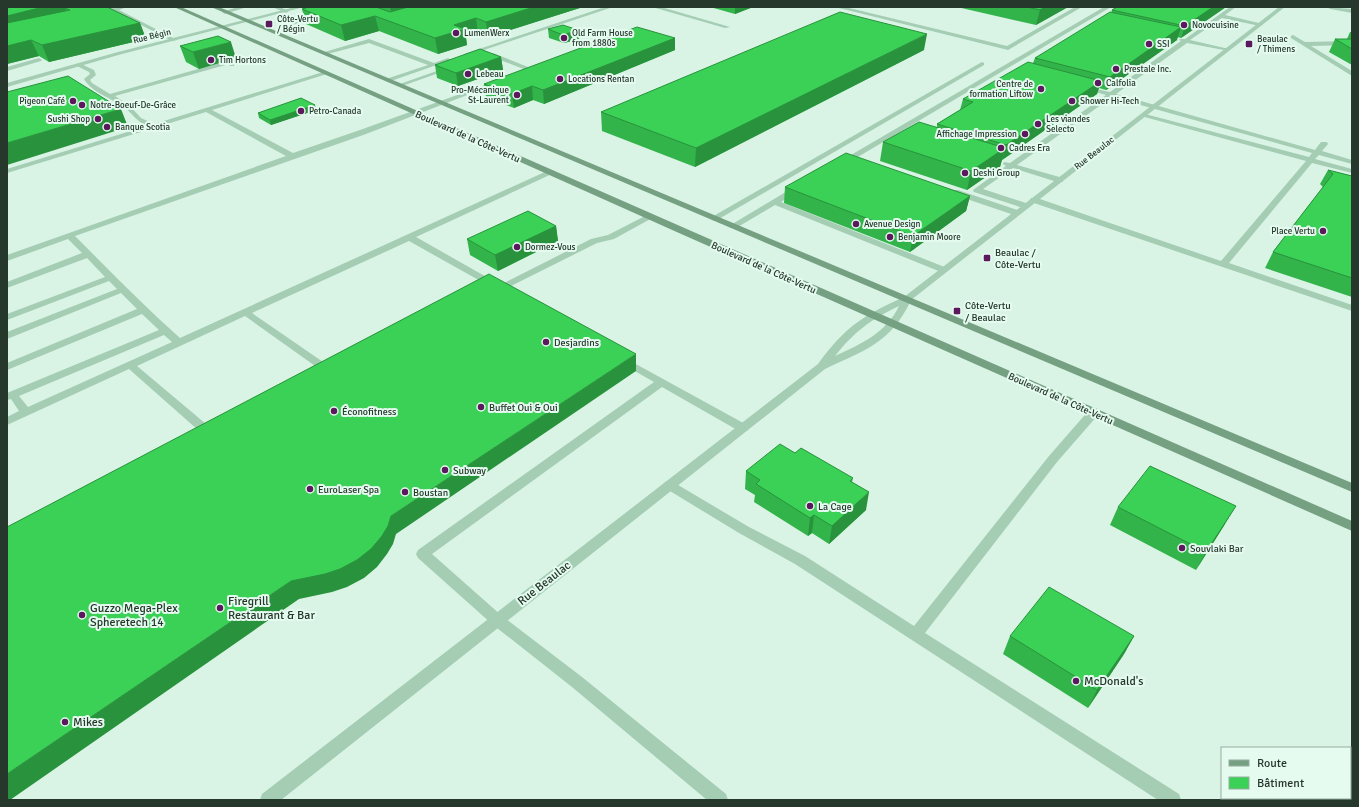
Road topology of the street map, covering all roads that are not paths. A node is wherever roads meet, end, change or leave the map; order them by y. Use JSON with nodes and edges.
{"nodes":[{"id":1,"x":124,"y":7,"type":"edge"},
{"id":2,"x":177,"y":7,"type":"edge"},
{"id":3,"x":214,"y":7,"type":"edge"},
{"id":4,"x":244,"y":7,"type":"edge"},
{"id":5,"x":276,"y":7,"type":"edge"},
{"id":6,"x":301,"y":7,"type":"edge"},
{"id":7,"x":610,"y":7,"type":"edge"},
{"id":8,"x":655,"y":7,"type":"edge"},
{"id":9,"x":838,"y":7,"type":"edge"},
{"id":10,"x":1079,"y":7,"type":"edge"},
{"id":11,"x":1108,"y":7,"type":"edge"},
{"id":12,"x":1234,"y":7,"type":"edge"},
{"id":13,"x":1282,"y":7,"type":"edge"},
{"id":14,"x":1330,"y":7,"type":"edge"},
{"id":15,"x":112,"y":8,"type":"edge"},
{"id":16,"x":286,"y":11,"type":"junction"},
{"id":17,"x":1352,"y":11,"type":"edge"},
{"id":18,"x":226,"y":12,"type":"junction"},
{"id":19,"x":328,"y":13,"type":"edge"},
{"id":20,"x":91,"y":14,"type":"edge"},
{"id":21,"x":1221,"y":16,"type":"junction"},
{"id":22,"x":247,"y":21,"type":"junction"},
{"id":23,"x":292,"y":23,"type":"dead end"},
{"id":24,"x":1260,"y":24,"type":"junction"},
{"id":25,"x":727,"y":26,"type":"dead end"},
{"id":26,"x":222,"y":27,"type":"junction"},
{"id":27,"x":1293,"y":37,"type":"dead end"},
{"id":28,"x":1179,"y":39,"type":"edge"},
{"id":29,"x":174,"y":40,"type":"junction"},
{"id":30,"x":1186,"y":41,"type":"junction"},
{"id":31,"x":1352,"y":43,"type":"edge"},
{"id":32,"x":1304,"y":44,"type":"junction"},
{"id":33,"x":1227,"y":50,"type":"junction"},
{"id":34,"x":324,"y":53,"type":"junction"},
{"id":35,"x":463,"y":56,"type":"edge"},
{"id":36,"x":456,"y":58,"type":"edge"},
{"id":37,"x":479,"y":59,"type":"edge"},
{"id":38,"x":39,"y":60,"type":"edge"},
{"id":39,"x":982,"y":64,"type":"dead end"},
{"id":40,"x":79,"y":65,"type":"junction"},
{"id":41,"x":232,"y":65,"type":"dead end"},
{"id":42,"x":434,"y":65,"type":"junction"},
{"id":43,"x":458,"y":66,"type":"edge"},
{"id":44,"x":538,"y":67,"type":"edge"},
{"id":45,"x":1005,"y":67,"type":"junction"},
{"id":46,"x":7,"y":69,"type":"edge"},
{"id":47,"x":1013,"y":69,"type":"edge"},
{"id":48,"x":531,"y":70,"type":"junction"},
{"id":49,"x":325,"y":73,"type":"junction"},
{"id":50,"x":1352,"y":74,"type":"edge"},
{"id":51,"x":517,"y":75,"type":"edge"},
{"id":52,"x":87,"y":79,"type":"junction"},
{"id":53,"x":388,"y":80,"type":"junction"},
{"id":54,"x":503,"y":80,"type":"edge"},
{"id":55,"x":80,"y":82,"type":"edge"},
{"id":56,"x":7,"y":85,"type":"edge"},
{"id":57,"x":400,"y":85,"type":"junction"},
{"id":58,"x":1073,"y":85,"type":"edge"},
{"id":59,"x":1111,"y":94,"type":"junction"},
{"id":60,"x":109,"y":96,"type":"junction"},
{"id":61,"x":440,"y":103,"type":"junction"},
{"id":62,"x":1154,"y":106,"type":"junction"},
{"id":63,"x":207,"y":110,"type":"junction"},
{"id":64,"x":414,"y":113,"type":"junction"},
{"id":65,"x":1143,"y":115,"type":"junction"},
{"id":66,"x":153,"y":126,"type":"junction"},
{"id":67,"x":1324,"y":144,"type":"dead end"},
{"id":68,"x":1317,"y":152,"type":"junction"},
{"id":69,"x":292,"y":156,"type":"junction"},
{"id":70,"x":1310,"y":160,"type":"junction"},
{"id":71,"x":996,"y":161,"type":"edge"},
{"id":72,"x":1352,"y":162,"type":"edge"},
{"id":73,"x":839,"y":165,"type":"edge"},
{"id":74,"x":1011,"y":166,"type":"junction"},
{"id":75,"x":7,"y":171,"type":"edge"},
{"id":76,"x":1352,"y":171,"type":"edge"},
{"id":77,"x":550,"y":172,"type":"junction"},
{"id":78,"x":1060,"y":180,"type":"junction"},
{"id":79,"x":806,"y":184,"type":"edge"},
{"id":80,"x":950,"y":190,"type":"edge"},
{"id":81,"x":1034,"y":200,"type":"junction"},
{"id":82,"x":774,"y":202,"type":"junction"},
{"id":83,"x":1026,"y":206,"type":"junction"},
{"id":84,"x":1018,"y":213,"type":"junction"},
{"id":85,"x":650,"y":217,"type":"junction"},
{"id":86,"x":714,"y":218,"type":"junction"},
{"id":87,"x":733,"y":226,"type":"junction"},
{"id":88,"x":70,"y":236,"type":"junction"},
{"id":89,"x":409,"y":237,"type":"junction"},
{"id":90,"x":89,"y":254,"type":"junction"},
{"id":91,"x":7,"y":258,"type":"edge"},
{"id":92,"x":1223,"y":264,"type":"junction"},
{"id":93,"x":944,"y":270,"type":"junction"},
{"id":94,"x":112,"y":277,"type":"junction"},
{"id":95,"x":486,"y":281,"type":"junction"},
{"id":96,"x":7,"y":285,"type":"edge"},
{"id":97,"x":472,"y":288,"type":"edge"},
{"id":98,"x":124,"y":289,"type":"junction"},
{"id":99,"x":499,"y":289,"type":"junction"},
{"id":100,"x":510,"y":295,"type":"edge"},
{"id":101,"x":907,"y":299,"type":"junction"},
{"id":102,"x":1352,"y":308,"type":"edge"},
{"id":103,"x":143,"y":310,"type":"junction"},
{"id":104,"x":245,"y":312,"type":"junction"},
{"id":105,"x":872,"y":315,"type":"junction"},
{"id":106,"x":7,"y":317,"type":"edge"},
{"id":107,"x":894,"y":324,"type":"junction"},
{"id":108,"x":166,"y":330,"type":"junction"},
{"id":109,"x":7,"y":336,"type":"edge"},
{"id":110,"x":179,"y":343,"type":"junction"},
{"id":111,"x":616,"y":356,"type":"edge"},
{"id":112,"x":130,"y":365,"type":"junction"},
{"id":113,"x":7,"y":366,"type":"edge"},
{"id":114,"x":821,"y":367,"type":"junction"},
{"id":115,"x":309,"y":372,"type":"edge"},
{"id":116,"x":662,"y":382,"type":"junction"},
{"id":117,"x":10,"y":396,"type":"edge"},
{"id":118,"x":26,"y":412,"type":"junction"},
{"id":119,"x":1094,"y":412,"type":"junction"},
{"id":120,"x":7,"y":421,"type":"edge"},
{"id":121,"x":743,"y":428,"type":"junction"},
{"id":122,"x":190,"y":434,"type":"edge"},
{"id":123,"x":669,"y":485,"type":"junction"},
{"id":124,"x":1352,"y":488,"type":"edge"},
{"id":125,"x":1352,"y":526,"type":"edge"},
{"id":126,"x":497,"y":620,"type":"junction"},
{"id":127,"x":916,"y":634,"type":"junction"},
{"id":128,"x":268,"y":800,"type":"edge"},
{"id":129,"x":720,"y":800,"type":"edge"},
{"id":130,"x":1173,"y":800,"type":"edge"}],
"edges":[{"from":1,"to":15,"type":"street"},
{"from":2,"to":26,"type":"main road","name":"Boulevard de la Côte-Vertu"},
{"from":3,"to":18,"type":"main road","name":"Boulevard de la Côte-Vertu"},
{"from":4,"to":18,"type":"street"},
{"from":5,"to":16,"type":"street"},
{"from":6,"to":16,"type":"street","name":"Rue Bégin"},
{"from":7,"to":35,"type":"street"},
{"from":8,"to":25,"type":"street"},
{"from":9,"to":10,"type":"street"},
{"from":11,"to":45,"type":"street"},
{"from":12,"to":21,"type":"street"},
{"from":13,"to":24,"type":"street","name":"Rue Beaulac"},
{"from":14,"to":17,"type":"street"},
{"from":15,"to":20,"type":"street"},
{"from":15,"to":29,"type":"street"},
{"from":16,"to":22,"type":"street","name":"Rue Bégin"},
{"from":18,"to":22,"type":"main road","name":"Boulevard de la Côte-Vertu"},
{"from":19,"to":23,"type":"street"},
{"from":21,"to":24,"type":"street"},
{"from":21,"to":30,"type":"street"},
{"from":22,"to":26,"type":"street","name":"Rue Bégin"},
{"from":22,"to":34,"type":"main road","name":"Boulevard de la Côte-Vertu"},
{"from":24,"to":33,"type":"street","name":"Rue Beaulac"},
{"from":26,"to":29,"type":"street","name":"Rue Bégin"},
{"from":26,"to":49,"type":"main road","name":"Boulevard de la Côte-Vertu"},
{"from":27,"to":32,"type":"street"},
{"from":28,"to":30,"type":"street"},
{"from":29,"to":40,"type":"street","name":"Rue Bégin"},
{"from":30,"to":33,"type":"street"},
{"from":30,"to":59,"type":"street"},
{"from":31,"to":32,"type":"street"},
{"from":32,"to":50,"type":"street"},
{"from":33,"to":62,"type":"street","name":"Rue Beaulac"},
{"from":34,"to":42,"type":"street"},
{"from":34,"to":53,"type":"main road","name":"Boulevard de la Côte-Vertu"},
{"from":36,"to":42,"type":"street"},
{"from":37,"to":48,"type":"street"},
{"from":38,"to":46,"type":"street"},
{"from":39,"to":86,"type":"street"},
{"from":40,"to":52,"type":"street"},
{"from":40,"to":56,"type":"street","name":"Rue Bégin"},
{"from":41,"to":60,"type":"street"},
{"from":42,"to":53,"type":"street"},
{"from":43,"to":57,"type":"street"},
{"from":44,"to":48,"type":"street"},
{"from":45,"to":47,"type":"street"},
{"from":45,"to":73,"type":"street"},
{"from":48,"to":51,"type":"street"},
{"from":49,"to":63,"type":"street"},
{"from":49,"to":64,"type":"main road","name":"Boulevard de la Côte-Vertu"},
{"from":52,"to":55,"type":"street"},
{"from":52,"to":60,"type":"street"},
{"from":53,"to":57,"type":"main road","name":"Boulevard de la Côte-Vertu"},
{"from":54,"to":61,"type":"street"},
{"from":57,"to":61,"type":"main road","name":"Boulevard de la Côte-Vertu"},
{"from":58,"to":59,"type":"street"},
{"from":59,"to":62,"type":"street"},
{"from":59,"to":74,"type":"street"},
{"from":60,"to":66,"type":"street"},
{"from":61,"to":64,"type":"street"},
{"from":61,"to":86,"type":"main road","name":"Boulevard de la Côte-Vertu"},
{"from":62,"to":65,"type":"street","name":"Rue Beaulac"},
{"from":62,"to":68,"type":"street"},
{"from":63,"to":66,"type":"street"},
{"from":63,"to":69,"type":"street"},
{"from":64,"to":69,"type":"street"},
{"from":64,"to":77,"type":"main road","name":"Boulevard de la Côte-Vertu"},
{"from":65,"to":70,"type":"street"},
{"from":65,"to":78,"type":"street","name":"Rue Beaulac"},
{"from":66,"to":75,"type":"street"},
{"from":67,"to":68,"type":"street"},
{"from":68,"to":70,"type":"street"},
{"from":68,"to":72,"type":"street"},
{"from":69,"to":88,"type":"street"},
{"from":70,"to":76,"type":"street"},
{"from":70,"to":92,"type":"street"},
{"from":71,"to":74,"type":"street"},
{"from":74,"to":78,"type":"street"},
{"from":74,"to":83,"type":"street"},
{"from":77,"to":85,"type":"main road","name":"Boulevard de la Côte-Vertu"},
{"from":77,"to":89,"type":"street"},
{"from":78,"to":81,"type":"street","name":"Rue Beaulac"},
{"from":79,"to":82,"type":"street"},
{"from":80,"to":84,"type":"street"},
{"from":81,"to":83,"type":"street","name":"Rue Beaulac"},
{"from":81,"to":92,"type":"street"},
{"from":82,"to":87,"type":"street"},
{"from":82,"to":93,"type":"street"},
{"from":83,"to":84,"type":"street","name":"Rue Beaulac"},
{"from":84,"to":93,"type":"street","name":"Rue Beaulac"},
{"from":85,"to":99,"type":"street"},
{"from":85,"to":105,"type":"main road","name":"Boulevard de la Côte-Vertu"},
{"from":86,"to":87,"type":"main road","name":"Boulevard de la Côte-Vertu"},
{"from":87,"to":101,"type":"main road","name":"Boulevard de la Côte-Vertu"},
{"from":88,"to":90,"type":"street"},
{"from":88,"to":91,"type":"street"},
{"from":89,"to":95,"type":"street"},
{"from":89,"to":104,"type":"street"},
{"from":90,"to":94,"type":"street"},
{"from":90,"to":96,"type":"street"},
{"from":92,"to":102,"type":"street"},
{"from":93,"to":101,"type":"street","name":"Rue Beaulac"},
{"from":94,"to":98,"type":"street"},
{"from":94,"to":106,"type":"street"},
{"from":95,"to":97,"type":"street"},
{"from":95,"to":99,"type":"street"},
{"from":98,"to":103,"type":"street"},
{"from":98,"to":109,"type":"street"},
{"from":99,"to":100,"type":"street"},
{"from":101,"to":105,"type":"street","name":"Rue Beaulac"},
{"from":101,"to":107,"type":"street","name":"Rue Beaulac"},
{"from":101,"to":124,"type":"main road","name":"Boulevard de la Côte-Vertu"},
{"from":103,"to":108,"type":"street"},
{"from":103,"to":113,"type":"street"},
{"from":104,"to":110,"type":"street"},
{"from":104,"to":115,"type":"street"},
{"from":105,"to":107,"type":"main road","name":"Boulevard de la Côte-Vertu"},
{"from":105,"to":114,"type":"street","name":"Rue Beaulac"},
{"from":107,"to":114,"type":"street","name":"Rue Beaulac"},
{"from":107,"to":119,"type":"main road","name":"Boulevard de la Côte-Vertu"},
{"from":108,"to":110,"type":"street"},
{"from":108,"to":117,"type":"street"},
{"from":110,"to":112,"type":"street"},
{"from":111,"to":116,"type":"street"},
{"from":112,"to":118,"type":"street"},
{"from":112,"to":122,"type":"street"},
{"from":114,"to":121,"type":"street","name":"Rue Beaulac"},
{"from":116,"to":121,"type":"street"},
{"from":116,"to":126,"type":"street"},
{"from":117,"to":118,"type":"street"},
{"from":118,"to":120,"type":"street"},
{"from":119,"to":125,"type":"main road","name":"Boulevard de la Côte-Vertu"},
{"from":119,"to":127,"type":"street"},
{"from":121,"to":123,"type":"street","name":"Rue Beaulac"},
{"from":123,"to":126,"type":"street","name":"Rue Beaulac"},
{"from":123,"to":127,"type":"street"},
{"from":126,"to":128,"type":"street","name":"Rue Beaulac"},
{"from":126,"to":129,"type":"street"},
{"from":127,"to":130,"type":"street"}]}
